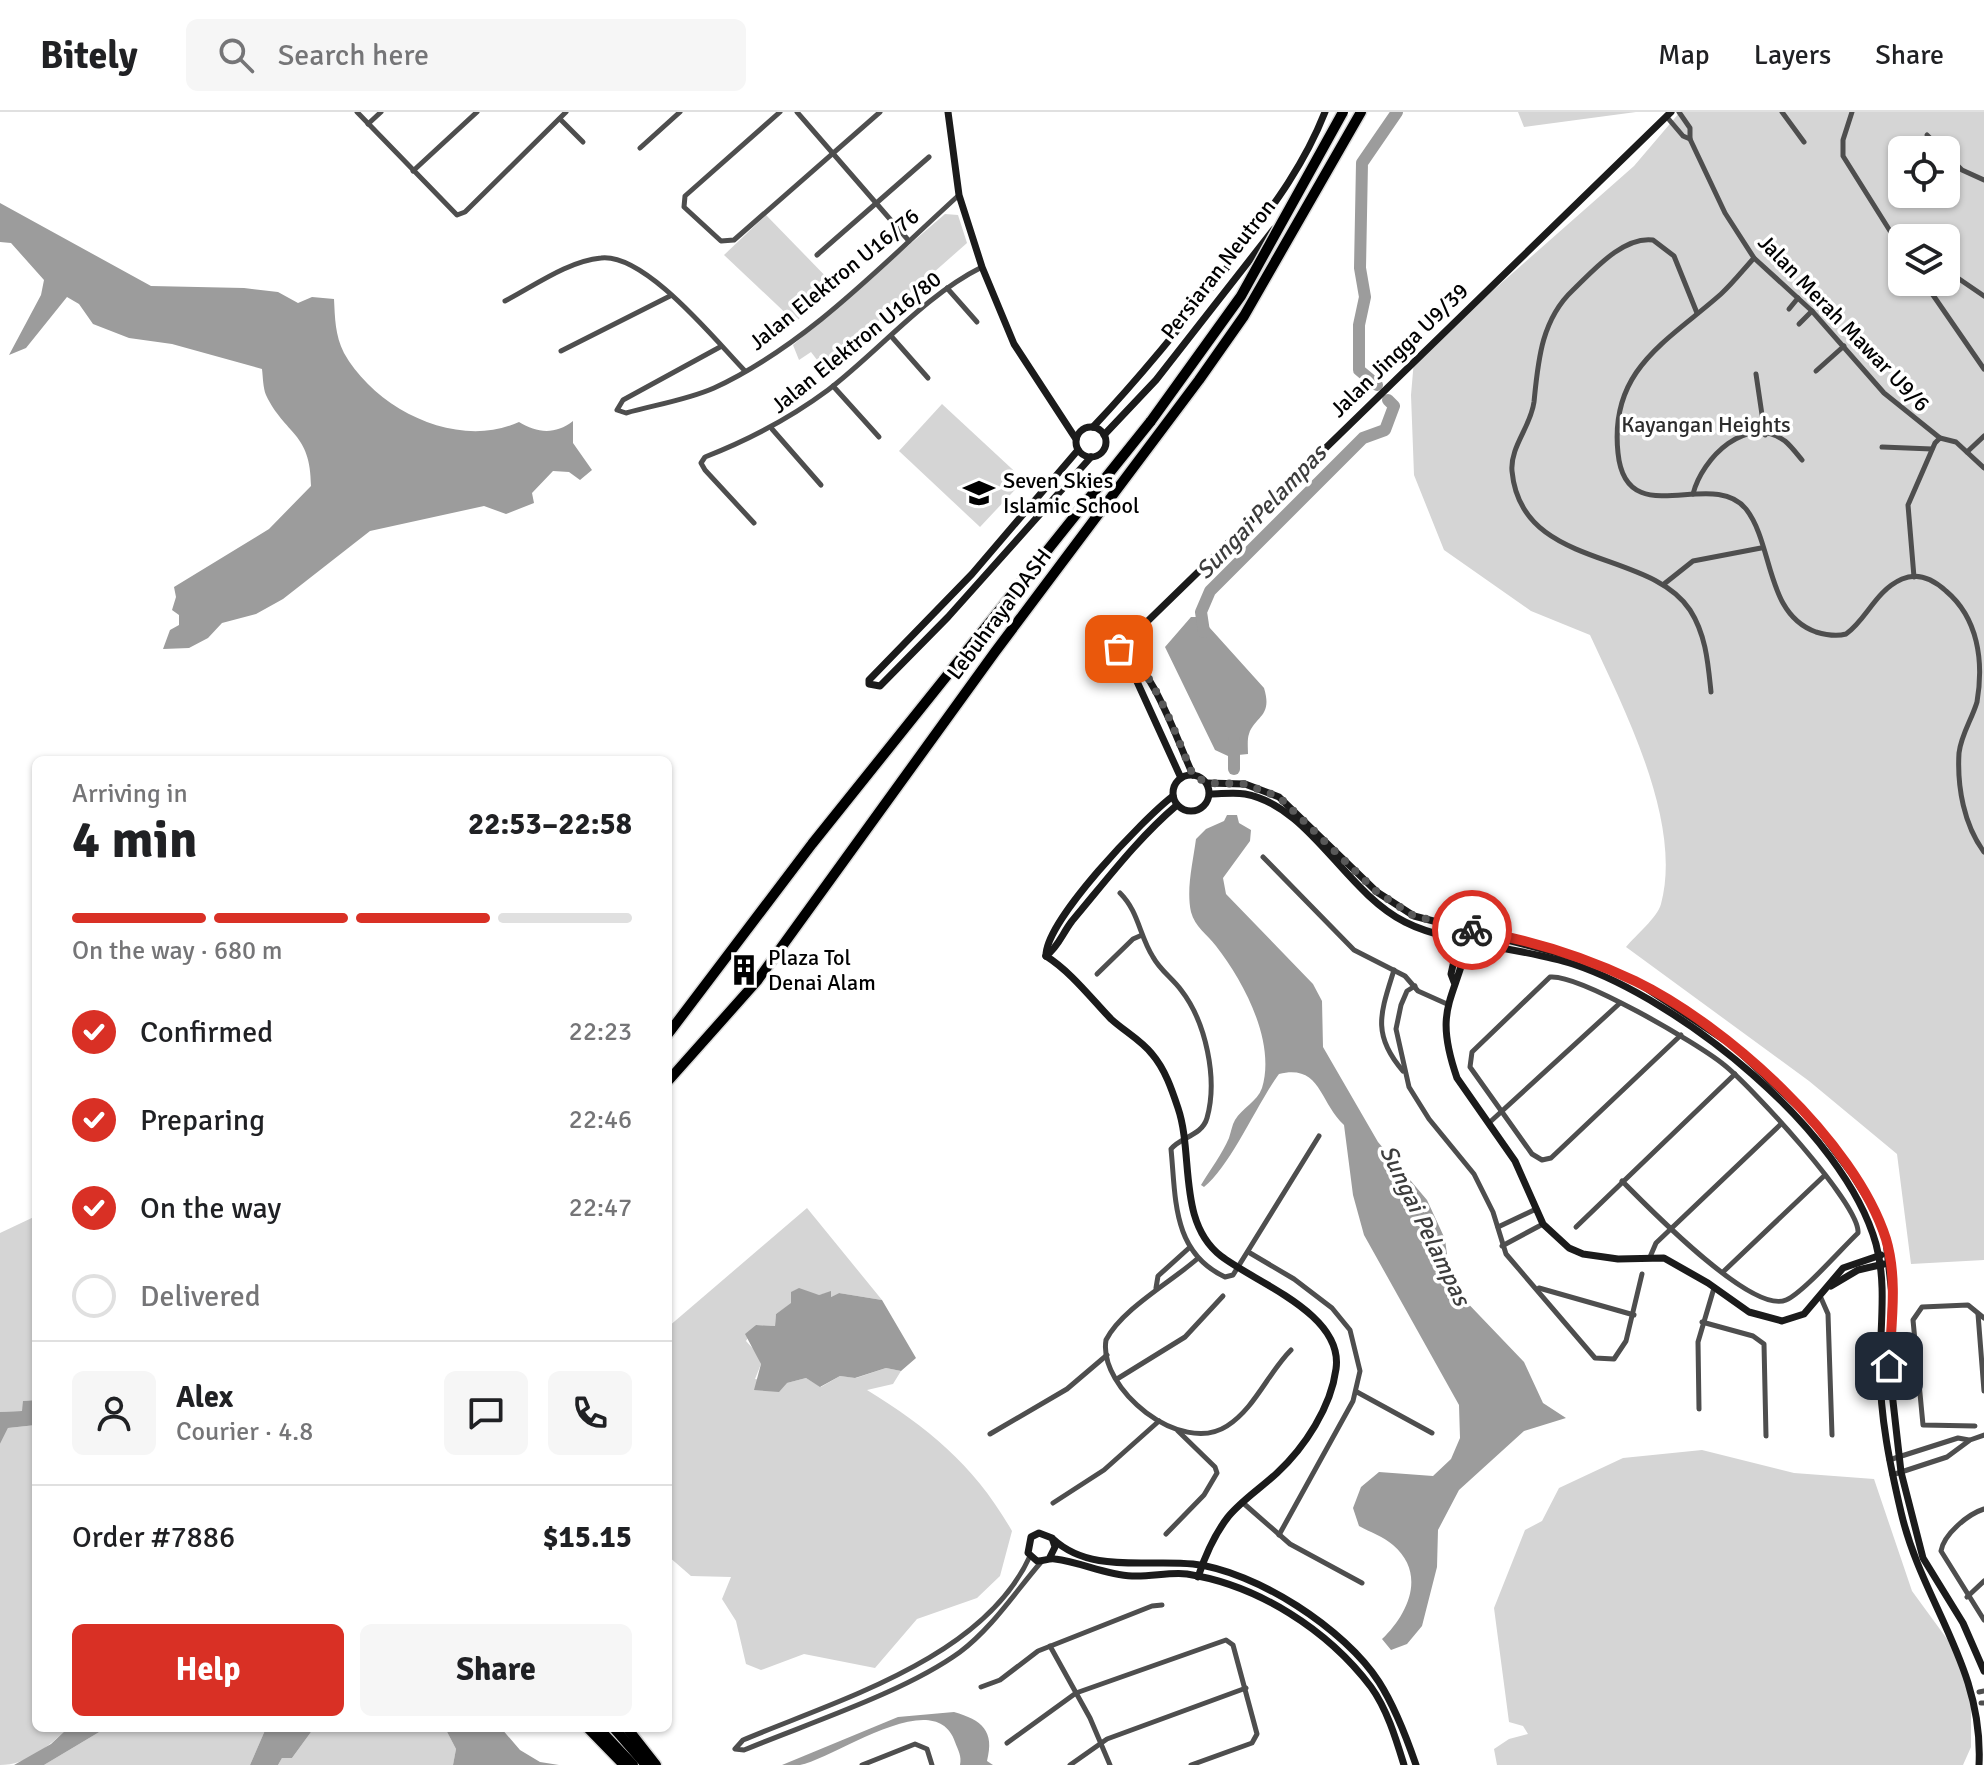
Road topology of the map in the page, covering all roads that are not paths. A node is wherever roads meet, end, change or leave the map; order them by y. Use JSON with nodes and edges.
{"nodes":[{"id":1,"x":357,"y":112,"type":"edge"},
{"id":2,"x":381,"y":112,"type":"edge"},
{"id":3,"x":477,"y":112,"type":"edge"},
{"id":4,"x":566,"y":112,"type":"edge"},
{"id":5,"x":680,"y":112,"type":"edge"},
{"id":6,"x":780,"y":112,"type":"edge"},
{"id":7,"x":797,"y":112,"type":"edge"},
{"id":8,"x":880,"y":112,"type":"edge"},
{"id":9,"x":948,"y":112,"type":"edge"},
{"id":10,"x":1325,"y":112,"type":"edge"},
{"id":11,"x":1340,"y":112,"type":"edge"},
{"id":12,"x":1361,"y":112,"type":"edge"},
{"id":13,"x":1679,"y":112,"type":"edge"},
{"id":14,"x":1782,"y":112,"type":"edge"},
{"id":15,"x":1852,"y":112,"type":"edge"},
{"id":16,"x":1668,"y":114,"type":"edge"},
{"id":17,"x":560,"y":119,"type":"junction"},
{"id":18,"x":368,"y":124,"type":"junction"},
{"id":19,"x":1690,"y":139,"type":"junction"},
{"id":20,"x":583,"y":142,"type":"dead end"},
{"id":21,"x":1804,"y":142,"type":"dead end"},
{"id":22,"x":640,"y":148,"type":"dead end"},
{"id":23,"x":833,"y":153,"type":"junction"},
{"id":24,"x":929,"y":157,"type":"dead end"},
{"id":25,"x":1960,"y":168,"type":"edge"},
{"id":26,"x":413,"y":171,"type":"junction"},
{"id":27,"x":1984,"y":180,"type":"edge"},
{"id":28,"x":959,"y":195,"type":"junction"},
{"id":29,"x":876,"y":203,"type":"junction"},
{"id":30,"x":1888,"y":228,"type":"edge"},
{"id":31,"x":909,"y":241,"type":"junction"},
{"id":32,"x":817,"y":255,"type":"dead end"},
{"id":33,"x":1754,"y":258,"type":"junction"},
{"id":34,"x":982,"y":267,"type":"junction"},
{"id":35,"x":1960,"y":280,"type":"edge"},
{"id":36,"x":947,"y":288,"type":"junction"},
{"id":37,"x":670,"y":296,"type":"junction"},
{"id":38,"x":1934,"y":296,"type":"edge"},
{"id":39,"x":1984,"y":296,"type":"edge"},
{"id":40,"x":1798,"y":298,"type":"junction"},
{"id":41,"x":505,"y":301,"type":"dead end"},
{"id":42,"x":1789,"y":309,"type":"dead end"},
{"id":43,"x":1812,"y":311,"type":"junction"},
{"id":44,"x":1697,"y":313,"type":"junction"},
{"id":45,"x":977,"y":322,"type":"dead end"},
{"id":46,"x":1799,"y":324,"type":"dead end"},
{"id":47,"x":891,"y":336,"type":"junction"},
{"id":48,"x":1844,"y":346,"type":"junction"},
{"id":49,"x":720,"y":347,"type":"junction"},
{"id":50,"x":561,"y":351,"type":"dead end"},
{"id":51,"x":1984,"y":369,"type":"edge"},
{"id":52,"x":745,"y":371,"type":"junction"},
{"id":53,"x":1816,"y":371,"type":"dead end"},
{"id":54,"x":1756,"y":374,"type":"dead end"},
{"id":55,"x":928,"y":378,"type":"dead end"},
{"id":56,"x":833,"y":386,"type":"junction"},
{"id":57,"x":1068,"y":421,"type":"junction"},
{"id":58,"x":1089,"y":427,"type":"junction"},
{"id":59,"x":772,"y":429,"type":"junction"},
{"id":60,"x":1104,"y":435,"type":"junction"},
{"id":61,"x":1765,"y":435,"type":"junction"},
{"id":62,"x":1984,"y":436,"type":"edge"},
{"id":63,"x":879,"y":437,"type":"dead end"},
{"id":64,"x":1940,"y":438,"type":"junction"},
{"id":65,"x":1076,"y":439,"type":"junction"},
{"id":66,"x":1882,"y":447,"type":"dead end"},
{"id":67,"x":1932,"y":449,"type":"junction"},
{"id":68,"x":1078,"y":450,"type":"junction"},
{"id":69,"x":1967,"y":452,"type":"junction"},
{"id":70,"x":1091,"y":457,"type":"junction"},
{"id":71,"x":1802,"y":460,"type":"dead end"},
{"id":72,"x":1984,"y":468,"type":"edge"},
{"id":73,"x":821,"y":485,"type":"dead end"},
{"id":74,"x":1693,"y":494,"type":"junction"},
{"id":75,"x":754,"y":523,"type":"dead end"},
{"id":76,"x":1761,"y":548,"type":"junction"},
{"id":77,"x":1914,"y":577,"type":"junction"},
{"id":78,"x":1664,"y":584,"type":"junction"},
{"id":79,"x":1119,"y":649,"type":"junction"},
{"id":80,"x":1711,"y":692,"type":"dead end"},
{"id":81,"x":1193,"y":775,"type":"junction"},
{"id":82,"x":1181,"y":778,"type":"junction"},
{"id":83,"x":1207,"y":783,"type":"junction"},
{"id":84,"x":1210,"y":794,"type":"junction"},
{"id":85,"x":1173,"y":796,"type":"junction"},
{"id":86,"x":1177,"y":805,"type":"junction"},
{"id":87,"x":1984,"y":852,"type":"edge"},
{"id":88,"x":1263,"y":857,"type":"dead end"},
{"id":89,"x":1120,"y":893,"type":"dead end"},
{"id":90,"x":1466,"y":929,"type":"junction"},
{"id":91,"x":1445,"y":934,"type":"junction"},
{"id":92,"x":1142,"y":935,"type":"junction"},
{"id":93,"x":1459,"y":938,"type":"junction"},
{"id":94,"x":1468,"y":940,"type":"junction"},
{"id":95,"x":1482,"y":942,"type":"junction"},
{"id":96,"x":1456,"y":952,"type":"junction"},
{"id":97,"x":1465,"y":953,"type":"junction"},
{"id":98,"x":1046,"y":956,"type":"junction"},
{"id":99,"x":1394,"y":970,"type":"junction"},
{"id":100,"x":1097,"y":974,"type":"dead end"},
{"id":101,"x":1454,"y":982,"type":"junction"},
{"id":102,"x":1415,"y":986,"type":"junction"},
{"id":103,"x":1620,"y":1003,"type":"junction"},
{"id":104,"x":1447,"y":1004,"type":"junction"},
{"id":105,"x":672,"y":1029,"type":"edge"},
{"id":106,"x":1681,"y":1035,"type":"junction"},
{"id":107,"x":1403,"y":1072,"type":"junction"},
{"id":108,"x":1735,"y":1074,"type":"junction"},
{"id":109,"x":672,"y":1077,"type":"edge"},
{"id":110,"x":1505,"y":1111,"type":"junction"},
{"id":111,"x":1490,"y":1122,"type":"junction"},
{"id":112,"x":1781,"y":1124,"type":"junction"},
{"id":113,"x":1319,"y":1136,"type":"dead end"},
{"id":114,"x":1183,"y":1141,"type":"junction"},
{"id":115,"x":1825,"y":1175,"type":"junction"},
{"id":116,"x":1622,"y":1181,"type":"junction"},
{"id":117,"x":1536,"y":1209,"type":"junction"},
{"id":118,"x":1543,"y":1224,"type":"junction"},
{"id":119,"x":1498,"y":1227,"type":"junction"},
{"id":120,"x":1576,"y":1227,"type":"dead end"},
{"id":121,"x":1670,"y":1229,"type":"junction"},
{"id":122,"x":1876,"y":1243,"type":"junction"},
{"id":123,"x":1502,"y":1246,"type":"junction"},
{"id":124,"x":1189,"y":1248,"type":"junction"},
{"id":125,"x":1250,"y":1253,"type":"junction"},
{"id":126,"x":1889,"y":1253,"type":"junction"},
{"id":127,"x":1879,"y":1255,"type":"junction"},
{"id":128,"x":1650,"y":1257,"type":"junction"},
{"id":129,"x":1197,"y":1259,"type":"junction"},
{"id":130,"x":1864,"y":1259,"type":"junction"},
{"id":131,"x":1890,"y":1262,"type":"junction"},
{"id":132,"x":1880,"y":1265,"type":"junction"},
{"id":133,"x":1239,"y":1268,"type":"junction"},
{"id":134,"x":1867,"y":1268,"type":"junction"},
{"id":135,"x":1724,"y":1271,"type":"junction"},
{"id":136,"x":1642,"y":1274,"type":"dead end"},
{"id":137,"x":1881,"y":1282,"type":"junction"},
{"id":138,"x":1831,"y":1286,"type":"junction"},
{"id":139,"x":1537,"y":1287,"type":"junction"},
{"id":140,"x":1156,"y":1288,"type":"junction"},
{"id":141,"x":1714,"y":1288,"type":"junction"},
{"id":142,"x":1223,"y":1296,"type":"dead end"},
{"id":143,"x":1821,"y":1298,"type":"junction"},
{"id":144,"x":1634,"y":1315,"type":"junction"},
{"id":145,"x":1981,"y":1316,"type":"edge"},
{"id":146,"x":1702,"y":1322,"type":"junction"},
{"id":147,"x":1982,"y":1340,"type":"edge"},
{"id":148,"x":1291,"y":1350,"type":"dead end"},
{"id":149,"x":1107,"y":1355,"type":"junction"},
{"id":150,"x":1117,"y":1379,"type":"junction"},
{"id":151,"x":1984,"y":1391,"type":"edge"},
{"id":152,"x":1357,"y":1392,"type":"junction"},
{"id":153,"x":1699,"y":1409,"type":"dead end"},
{"id":154,"x":1159,"y":1421,"type":"junction"},
{"id":155,"x":1975,"y":1426,"type":"dead end"},
{"id":156,"x":1178,"y":1430,"type":"junction"},
{"id":157,"x":1432,"y":1433,"type":"dead end"},
{"id":158,"x":990,"y":1434,"type":"dead end"},
{"id":159,"x":1832,"y":1435,"type":"dead end"},
{"id":160,"x":1984,"y":1435,"type":"edge"},
{"id":161,"x":1766,"y":1436,"type":"dead end"},
{"id":162,"x":1970,"y":1440,"type":"junction"},
{"id":163,"x":1899,"y":1457,"type":"junction"},
{"id":164,"x":1889,"y":1460,"type":"junction"},
{"id":165,"x":1901,"y":1472,"type":"junction"},
{"id":166,"x":1892,"y":1475,"type":"junction"},
{"id":167,"x":1242,"y":1502,"type":"junction"},
{"id":168,"x":1053,"y":1503,"type":"dead end"},
{"id":169,"x":1984,"y":1509,"type":"edge"},
{"id":170,"x":1166,"y":1534,"type":"dead end"},
{"id":171,"x":1279,"y":1535,"type":"junction"},
{"id":172,"x":1052,"y":1538,"type":"junction"},
{"id":173,"x":1030,"y":1556,"type":"junction"},
{"id":174,"x":1046,"y":1560,"type":"junction"},
{"id":175,"x":1202,"y":1566,"type":"junction"},
{"id":176,"x":1198,"y":1577,"type":"junction"},
{"id":177,"x":1984,"y":1581,"type":"edge"},
{"id":178,"x":1362,"y":1583,"type":"dead end"},
{"id":179,"x":1967,"y":1597,"type":"junction"},
{"id":180,"x":1162,"y":1605,"type":"dead end"},
{"id":181,"x":1984,"y":1620,"type":"edge"},
{"id":182,"x":1050,"y":1646,"type":"junction"},
{"id":183,"x":1984,"y":1671,"type":"edge"},
{"id":184,"x":981,"y":1687,"type":"dead end"},
{"id":185,"x":1246,"y":1688,"type":"junction"},
{"id":186,"x":1982,"y":1692,"type":"edge"},
{"id":187,"x":1076,"y":1693,"type":"junction"},
{"id":188,"x":1982,"y":1703,"type":"edge"},
{"id":189,"x":592,"y":1732,"type":"edge"},
{"id":190,"x":602,"y":1732,"type":"edge"},
{"id":191,"x":617,"y":1732,"type":"edge"},
{"id":192,"x":630,"y":1732,"type":"edge"},
{"id":193,"x":1101,"y":1742,"type":"junction"},
{"id":194,"x":1007,"y":1743,"type":"dead end"},
{"id":195,"x":1090,"y":1750,"type":"junction"},
{"id":196,"x":1106,"y":1754,"type":"junction"},
{"id":197,"x":624,"y":1765,"type":"edge"},
{"id":198,"x":633,"y":1765,"type":"edge"},
{"id":199,"x":646,"y":1765,"type":"edge"},
{"id":200,"x":656,"y":1765,"type":"edge"},
{"id":201,"x":862,"y":1765,"type":"edge"},
{"id":202,"x":932,"y":1765,"type":"edge"},
{"id":203,"x":1070,"y":1765,"type":"edge"},
{"id":204,"x":1110,"y":1765,"type":"edge"},
{"id":205,"x":1191,"y":1765,"type":"edge"},
{"id":206,"x":1404,"y":1765,"type":"edge"},
{"id":207,"x":1416,"y":1765,"type":"edge"},
{"id":208,"x":1979,"y":1765,"type":"edge"}],
"edges":[{"from":1,"to":18,"type":"street"},
{"from":2,"to":18,"type":"street"},
{"from":3,"to":26,"type":"street"},
{"from":4,"to":17,"type":"street"},
{"from":5,"to":22,"type":"street"},
{"from":6,"to":23,"type":"street"},
{"from":7,"to":23,"type":"street"},
{"from":8,"to":23,"type":"street"},
{"from":9,"to":28,"type":"street"},
{"from":10,"to":58,"type":"street","name":"Persiaran Neutron"},
{"from":11,"to":60,"type":"street","name":"Persiaran Neutron"},
{"from":11,"to":105,"type":"highway","name":"Lebuhraya DASH","bridge":true},
{"from":12,"to":109,"type":"highway","name":"Lebuhraya DASH"},
{"from":13,"to":19,"type":"street","name":"Jalan Merah Mawar U9/6"},
{"from":14,"to":21,"type":"street"},
{"from":15,"to":30,"type":"street"},
{"from":16,"to":19,"type":"street"},
{"from":16,"to":79,"type":"street","name":"Jalan Jingga U9/39"},
{"from":17,"to":20,"type":"street"},
{"from":17,"to":26,"type":"street"},
{"from":18,"to":26,"type":"street"},
{"from":19,"to":33,"type":"street","name":"Jalan Merah Mawar U9/6"},
{"from":23,"to":29,"type":"street"},
{"from":24,"to":29,"type":"street"},
{"from":25,"to":27,"type":"street"},
{"from":28,"to":31,"type":"street","name":"Jalan Elektron U16/76"},
{"from":28,"to":34,"type":"street"},
{"from":29,"to":31,"type":"street"},
{"from":29,"to":32,"type":"street"},
{"from":31,"to":52,"type":"street","name":"Jalan Elektron U16/76"},
{"from":33,"to":40,"type":"street","name":"Jalan Merah Mawar U9/6"},
{"from":33,"to":44,"type":"street"},
{"from":34,"to":36,"type":"street","name":"Jalan Elektron U16/80"},
{"from":34,"to":57,"type":"street"},
{"from":35,"to":39,"type":"street"},
{"from":36,"to":45,"type":"street"},
{"from":36,"to":47,"type":"street","name":"Jalan Elektron U16/80"},
{"from":37,"to":41,"type":"street"},
{"from":37,"to":49,"type":"street"},
{"from":37,"to":50,"type":"street"},
{"from":38,"to":51,"type":"street"},
{"from":40,"to":42,"type":"street"},
{"from":40,"to":43,"type":"street","name":"Jalan Merah Mawar U9/6"},
{"from":43,"to":46,"type":"street"},
{"from":43,"to":48,"type":"street","name":"Jalan Merah Mawar U9/6"},
{"from":44,"to":74,"type":"street"},
{"from":44,"to":78,"type":"street"},
{"from":47,"to":55,"type":"street"},
{"from":47,"to":56,"type":"street","name":"Jalan Elektron U16/80"},
{"from":48,"to":53,"type":"street"},
{"from":48,"to":64,"type":"street","name":"Jalan Merah Mawar U9/6"},
{"from":49,"to":52,"type":"street"},
{"from":49,"to":52,"type":"street","name":"Jalan Elektron U16/76"},
{"from":54,"to":61,"type":"street"},
{"from":56,"to":59,"type":"street","name":"Jalan Elektron U16/80"},
{"from":56,"to":63,"type":"street"},
{"from":57,"to":58,"type":"street"},
{"from":57,"to":65,"type":"street"},
{"from":58,"to":60,"type":"street"},
{"from":58,"to":65,"type":"street"},
{"from":59,"to":73,"type":"street"},
{"from":59,"to":75,"type":"street","name":"Jalan Elektron U16/80"},
{"from":60,"to":70,"type":"street"},
{"from":61,"to":71,"type":"street"},
{"from":61,"to":74,"type":"street"},
{"from":62,"to":69,"type":"street"},
{"from":64,"to":67,"type":"street"},
{"from":64,"to":69,"type":"street","name":"Jalan Merah Mawar U9/6"},
{"from":65,"to":68,"type":"street"},
{"from":66,"to":67,"type":"street"},
{"from":67,"to":77,"type":"street"},
{"from":68,"to":70,"type":"street"},
{"from":68,"to":70,"type":"street"},
{"from":69,"to":72,"type":"street"},
{"from":74,"to":76,"type":"street"},
{"from":76,"to":77,"type":"street"},
{"from":76,"to":78,"type":"street"},
{"from":77,"to":87,"type":"street"},
{"from":78,"to":80,"type":"street"},
{"from":79,"to":81,"type":"street"},
{"from":79,"to":82,"type":"street"},
{"from":81,"to":82,"type":"street"},
{"from":81,"to":83,"type":"street"},
{"from":82,"to":85,"type":"street"},
{"from":83,"to":84,"type":"street"},
{"from":83,"to":90,"type":"street"},
{"from":84,"to":86,"type":"street"},
{"from":84,"to":91,"type":"street"},
{"from":85,"to":86,"type":"street"},
{"from":85,"to":98,"type":"street"},
{"from":86,"to":98,"type":"street"},
{"from":88,"to":99,"type":"street"},
{"from":89,"to":92,"type":"street"},
{"from":90,"to":93,"type":"street"},
{"from":90,"to":94,"type":"street"},
{"from":90,"to":126,"type":"street"},
{"from":91,"to":93,"type":"street"},
{"from":91,"to":96,"type":"street"},
{"from":92,"to":100,"type":"street"},
{"from":92,"to":114,"type":"street"},
{"from":93,"to":94,"type":"street"},
{"from":93,"to":96,"type":"street"},
{"from":94,"to":95,"type":"street"},
{"from":94,"to":97,"type":"street"},
{"from":95,"to":97,"type":"street"},
{"from":95,"to":122,"type":"street"},
{"from":96,"to":101,"type":"street"},
{"from":97,"to":101,"type":"street"},
{"from":98,"to":114,"type":"street"},
{"from":99,"to":102,"type":"street"},
{"from":99,"to":107,"type":"street"},
{"from":101,"to":104,"type":"street"},
{"from":102,"to":104,"type":"street"},
{"from":102,"to":107,"type":"street"},
{"from":103,"to":106,"type":"street"},
{"from":103,"to":110,"type":"street"},
{"from":103,"to":110,"type":"street"},
{"from":104,"to":111,"type":"street"},
{"from":106,"to":108,"type":"street"},
{"from":106,"to":110,"type":"street"},
{"from":107,"to":119,"type":"street"},
{"from":108,"to":112,"type":"street"},
{"from":108,"to":116,"type":"street"},
{"from":110,"to":111,"type":"street"},
{"from":111,"to":117,"type":"street"},
{"from":112,"to":115,"type":"street"},
{"from":112,"to":121,"type":"street"},
{"from":113,"to":125,"type":"street"},
{"from":114,"to":124,"type":"street"},
{"from":114,"to":133,"type":"street"},
{"from":115,"to":135,"type":"street"},
{"from":115,"to":135,"type":"street"},
{"from":116,"to":120,"type":"street"},
{"from":116,"to":121,"type":"street"},
{"from":117,"to":118,"type":"street"},
{"from":117,"to":119,"type":"street"},
{"from":118,"to":123,"type":"street"},
{"from":118,"to":128,"type":"street"},
{"from":119,"to":123,"type":"street"},
{"from":121,"to":128,"type":"street"},
{"from":121,"to":135,"type":"street"},
{"from":122,"to":127,"type":"street"},
{"from":122,"to":130,"type":"street"},
{"from":123,"to":139,"type":"street"},
{"from":124,"to":129,"type":"street"},
{"from":124,"to":140,"type":"street"},
{"from":125,"to":133,"type":"street"},
{"from":125,"to":152,"type":"street"},
{"from":126,"to":127,"type":"street"},
{"from":126,"to":131,"type":"street"},
{"from":127,"to":130,"type":"street"},
{"from":127,"to":132,"type":"street"},
{"from":128,"to":141,"type":"street"},
{"from":129,"to":133,"type":"street"},
{"from":129,"to":140,"type":"street"},
{"from":130,"to":138,"type":"street"},
{"from":131,"to":132,"type":"street"},
{"from":131,"to":163,"type":"street"},
{"from":132,"to":134,"type":"street"},
{"from":132,"to":137,"type":"street"},
{"from":133,"to":167,"type":"street"},
{"from":134,"to":137,"type":"street"},
{"from":134,"to":138,"type":"street"},
{"from":136,"to":144,"type":"street"},
{"from":137,"to":164,"type":"street"},
{"from":138,"to":143,"type":"street"},
{"from":139,"to":144,"type":"street"},
{"from":139,"to":144,"type":"street"},
{"from":140,"to":149,"type":"street"},
{"from":141,"to":143,"type":"street"},
{"from":141,"to":146,"type":"street"},
{"from":142,"to":150,"type":"street"},
{"from":143,"to":159,"type":"street"},
{"from":145,"to":147,"type":"street"},
{"from":145,"to":155,"type":"street"},
{"from":146,"to":153,"type":"street"},
{"from":146,"to":161,"type":"street"},
{"from":147,"to":151,"type":"street"},
{"from":148,"to":156,"type":"street"},
{"from":149,"to":150,"type":"street"},
{"from":149,"to":158,"type":"street"},
{"from":150,"to":154,"type":"street"},
{"from":152,"to":157,"type":"street"},
{"from":152,"to":171,"type":"street"},
{"from":154,"to":156,"type":"street"},
{"from":154,"to":168,"type":"street"},
{"from":156,"to":170,"type":"street"},
{"from":160,"to":162,"type":"street"},
{"from":162,"to":163,"type":"street"},
{"from":162,"to":165,"type":"street"},
{"from":163,"to":164,"type":"street"},
{"from":163,"to":165,"type":"street"},
{"from":164,"to":166,"type":"street"},
{"from":165,"to":166,"type":"street"},
{"from":165,"to":183,"type":"street"},
{"from":166,"to":186,"type":"street"},
{"from":167,"to":171,"type":"street"},
{"from":167,"to":175,"type":"street"},
{"from":169,"to":179,"type":"street"},
{"from":171,"to":178,"type":"street"},
{"from":172,"to":173,"type":"street"},
{"from":172,"to":174,"type":"street"},
{"from":172,"to":175,"type":"street"},
{"from":173,"to":174,"type":"street"},
{"from":173,"to":174,"type":"street"},
{"from":174,"to":176,"type":"street"},
{"from":175,"to":176,"type":"street"},
{"from":175,"to":207,"type":"street"},
{"from":176,"to":206,"type":"street"},
{"from":177,"to":179,"type":"street"},
{"from":179,"to":181,"type":"street"},
{"from":180,"to":182,"type":"street"},
{"from":182,"to":184,"type":"street"},
{"from":182,"to":187,"type":"street"},
{"from":185,"to":187,"type":"street"},
{"from":185,"to":193,"type":"street"},
{"from":185,"to":205,"type":"street"},
{"from":186,"to":188,"type":"street"},
{"from":187,"to":193,"type":"street"},
{"from":187,"to":194,"type":"street"},
{"from":188,"to":208,"type":"street"},
{"from":189,"to":197,"type":"highway"},
{"from":190,"to":198,"type":"highway"},
{"from":191,"to":199,"type":"highway"},
{"from":192,"to":200,"type":"highway"},
{"from":193,"to":195,"type":"street"},
{"from":193,"to":196,"type":"street"},
{"from":195,"to":196,"type":"street"},
{"from":195,"to":203,"type":"street"},
{"from":196,"to":204,"type":"street"},
{"from":201,"to":202,"type":"street"}]}
